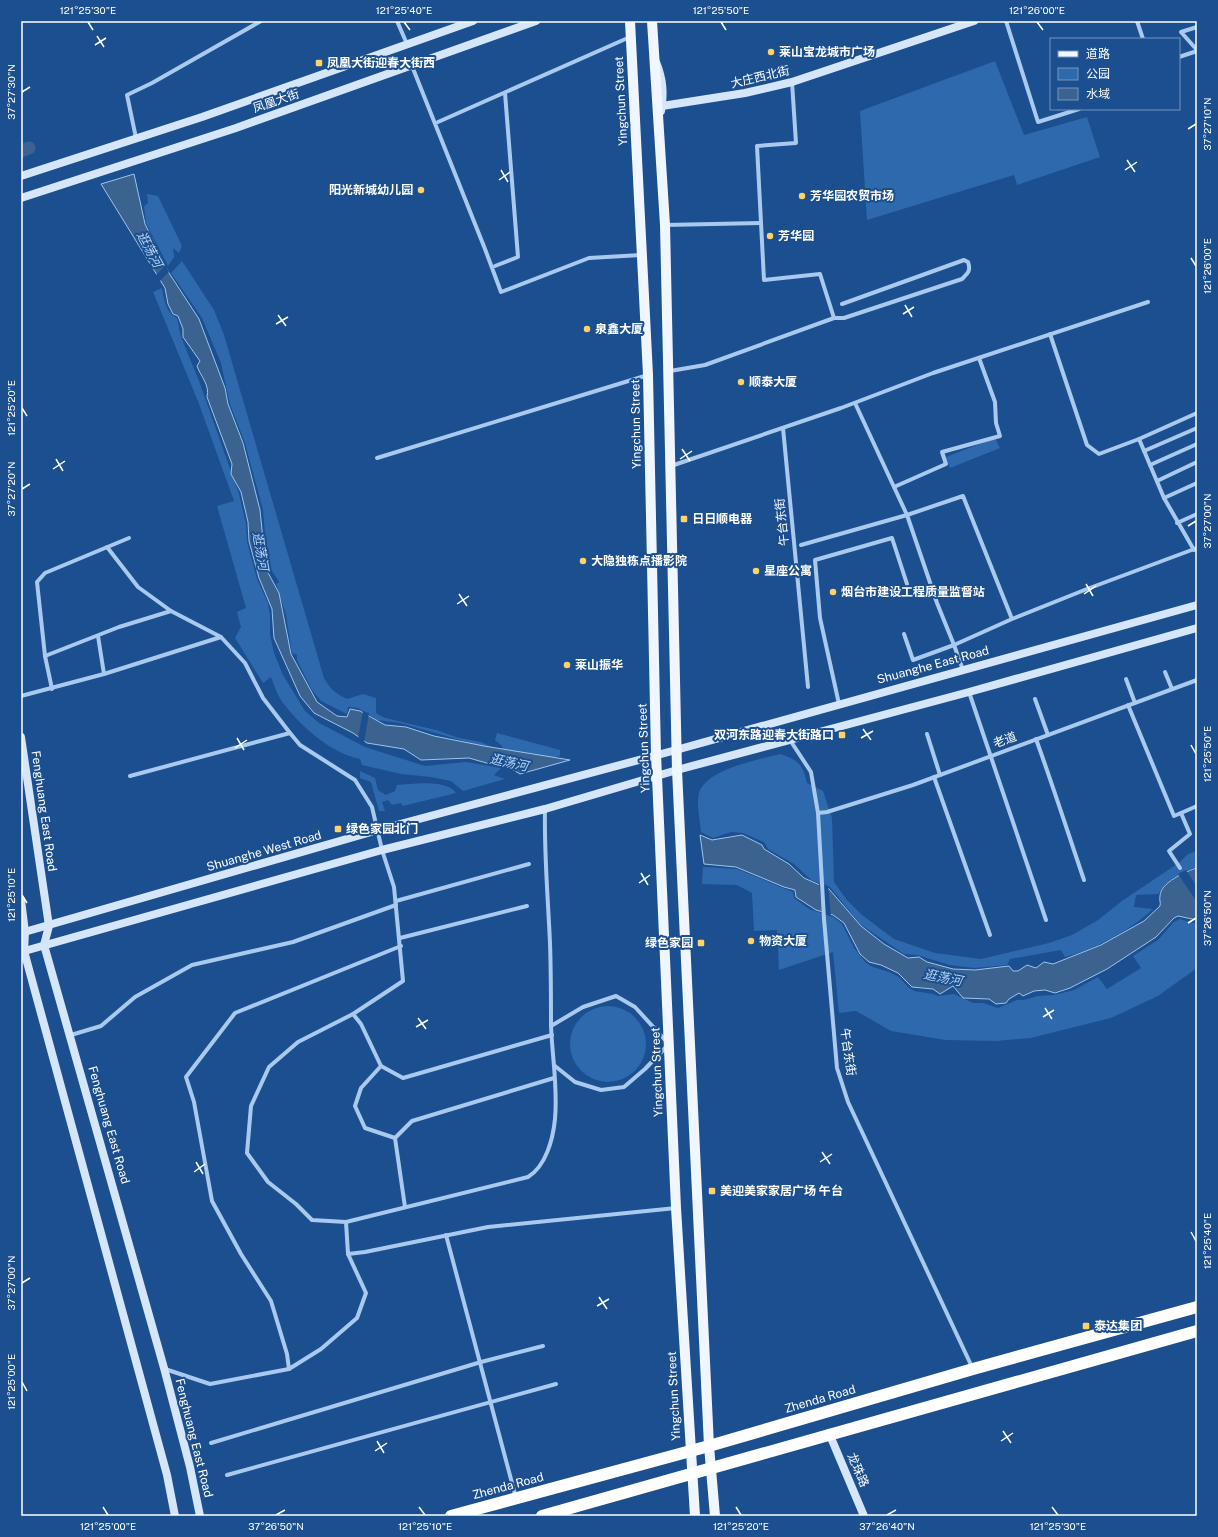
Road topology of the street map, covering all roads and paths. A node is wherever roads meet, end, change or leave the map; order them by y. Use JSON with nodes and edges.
{"nodes":[{"id":1,"x":261,"y":21,"type":"edge"},
{"id":2,"x":397,"y":21,"type":"edge"},
{"id":3,"x":472,"y":21,"type":"edge"},
{"id":4,"x":536,"y":21,"type":"edge"},
{"id":5,"x":630,"y":21,"type":"edge"},
{"id":6,"x":652,"y":21,"type":"edge"},
{"id":7,"x":974,"y":21,"type":"edge"},
{"id":8,"x":1006,"y":21,"type":"edge"},
{"id":9,"x":1138,"y":21,"type":"edge"},
{"id":10,"x":1197,"y":27,"type":"edge"},
{"id":11,"x":631,"y":37,"type":"junction"},
{"id":12,"x":1143,"y":38,"type":"edge"},
{"id":13,"x":407,"y":44,"type":"junction"},
{"id":14,"x":1197,"y":51,"type":"edge"},
{"id":15,"x":1180,"y":57,"type":"edge"},
{"id":16,"x":655,"y":58,"type":"junction"},
{"id":17,"x":412,"y":66,"type":"junction"},
{"id":18,"x":792,"y":82,"type":"junction"},
{"id":19,"x":505,"y":93,"type":"junction"},
{"id":20,"x":662,"y":106,"type":"junction"},
{"id":21,"x":1076,"y":110,"type":"edge"},
{"id":22,"x":438,"y":122,"type":"dead end"},
{"id":23,"x":660,"y":124,"type":"junction"},
{"id":24,"x":137,"y":138,"type":"junction"},
{"id":25,"x":21,"y":176,"type":"edge"},
{"id":26,"x":21,"y":198,"type":"edge"},
{"id":27,"x":761,"y":223,"type":"junction"},
{"id":28,"x":664,"y":225,"type":"junction"},
{"id":29,"x":642,"y":255,"type":"junction"},
{"id":30,"x":495,"y":266,"type":"dead end"},
{"id":31,"x":1148,"y":302,"type":"dead end"},
{"id":32,"x":842,"y":304,"type":"dead end"},
{"id":33,"x":834,"y":318,"type":"junction"},
{"id":34,"x":1050,"y":334,"type":"junction"},
{"id":35,"x":979,"y":358,"type":"junction"},
{"id":36,"x":669,"y":371,"type":"junction"},
{"id":37,"x":648,"y":375,"type":"junction"},
{"id":38,"x":855,"y":403,"type":"junction"},
{"id":39,"x":1197,"y":413,"type":"edge"},
{"id":40,"x":783,"y":428,"type":"junction"},
{"id":41,"x":1197,"y":428,"type":"edge"},
{"id":42,"x":1139,"y":439,"type":"junction"},
{"id":43,"x":1197,"y":444,"type":"edge"},
{"id":44,"x":1144,"y":452,"type":"junction"},
{"id":45,"x":377,"y":458,"type":"dead end"},
{"id":46,"x":1197,"y":462,"type":"edge"},
{"id":47,"x":1150,"y":465,"type":"junction"},
{"id":48,"x":670,"y":466,"type":"junction"},
{"id":49,"x":1156,"y":481,"type":"junction"},
{"id":50,"x":1197,"y":482,"type":"edge"},
{"id":51,"x":894,"y":487,"type":"junction"},
{"id":52,"x":1164,"y":498,"type":"junction"},
{"id":53,"x":1197,"y":514,"type":"edge"},
{"id":54,"x":907,"y":515,"type":"junction"},
{"id":55,"x":1177,"y":523,"type":"junction"},
{"id":56,"x":129,"y":538,"type":"dead end"},
{"id":57,"x":801,"y":545,"type":"dead end"},
{"id":58,"x":107,"y":547,"type":"junction"},
{"id":59,"x":1196,"y":549,"type":"edge"},
{"id":60,"x":906,"y":584,"type":"dead end"},
{"id":61,"x":1197,"y":605,"type":"edge"},
{"id":62,"x":171,"y":611,"type":"junction"},
{"id":63,"x":1012,"y":619,"type":"junction"},
{"id":64,"x":1197,"y":628,"type":"edge"},
{"id":65,"x":904,"y":634,"type":"dead end"},
{"id":66,"x":98,"y":636,"type":"junction"},
{"id":67,"x":221,"y":637,"type":"junction"},
{"id":68,"x":954,"y":645,"type":"junction"},
{"id":69,"x":45,"y":656,"type":"junction"},
{"id":70,"x":963,"y":670,"type":"junction"},
{"id":71,"x":1165,"y":672,"type":"dead end"},
{"id":72,"x":104,"y":674,"type":"junction"},
{"id":73,"x":1126,"y":680,"type":"dead end"},
{"id":74,"x":1197,"y":680,"type":"edge"},
{"id":75,"x":808,"y":687,"type":"dead end"},
{"id":76,"x":52,"y":689,"type":"junction"},
{"id":77,"x":1172,"y":689,"type":"junction"},
{"id":78,"x":969,"y":692,"type":"junction"},
{"id":79,"x":21,"y":696,"type":"edge"},
{"id":80,"x":1035,"y":699,"type":"dead end"},
{"id":81,"x":1135,"y":703,"type":"junction"},
{"id":82,"x":839,"y":704,"type":"junction"},
{"id":83,"x":1128,"y":705,"type":"junction"},
{"id":84,"x":290,"y":733,"type":"junction"},
{"id":85,"x":927,"y":734,"type":"dead end"},
{"id":86,"x":1048,"y":735,"type":"junction"},
{"id":87,"x":21,"y":736,"type":"edge"},
{"id":88,"x":1036,"y":739,"type":"junction"},
{"id":89,"x":790,"y":740,"type":"junction"},
{"id":90,"x":676,"y":750,"type":"junction"},
{"id":91,"x":656,"y":754,"type":"junction"},
{"id":92,"x":991,"y":756,"type":"junction"},
{"id":93,"x":677,"y":770,"type":"junction"},
{"id":94,"x":940,"y":775,"type":"junction"},
{"id":95,"x":130,"y":776,"type":"dead end"},
{"id":96,"x":658,"y":777,"type":"junction"},
{"id":97,"x":934,"y":777,"type":"junction"},
{"id":98,"x":1197,"y":806,"type":"edge"},
{"id":99,"x":545,"y":809,"type":"junction"},
{"id":100,"x":818,"y":813,"type":"junction"},
{"id":101,"x":1181,"y":814,"type":"junction"},
{"id":102,"x":378,"y":830,"type":"junction"},
{"id":103,"x":382,"y":850,"type":"junction"},
{"id":104,"x":529,"y":864,"type":"dead end"},
{"id":105,"x":1180,"y":868,"type":"dead end"},
{"id":106,"x":1084,"y":880,"type":"dead end"},
{"id":107,"x":21,"y":900,"type":"edge"},
{"id":108,"x":396,"y":903,"type":"junction"},
{"id":109,"x":527,"y":906,"type":"dead end"},
{"id":110,"x":1046,"y":920,"type":"dead end"},
{"id":111,"x":48,"y":926,"type":"junction"},
{"id":112,"x":23,"y":932,"type":"edge"},
{"id":113,"x":990,"y":935,"type":"dead end"},
{"id":114,"x":400,"y":938,"type":"junction"},
{"id":115,"x":44,"y":945,"type":"junction"},
{"id":116,"x":401,"y":946,"type":"junction"},
{"id":117,"x":23,"y":951,"type":"edge"},
{"id":118,"x":353,"y":1014,"type":"junction"},
{"id":119,"x":551,"y":1026,"type":"junction"},
{"id":120,"x":71,"y":1034,"type":"junction"},
{"id":121,"x":552,"y":1035,"type":"junction"},
{"id":122,"x":669,"y":1044,"type":"junction"},
{"id":123,"x":381,"y":1066,"type":"junction"},
{"id":124,"x":555,"y":1066,"type":"junction"},
{"id":125,"x":554,"y":1078,"type":"junction"},
{"id":126,"x":395,"y":1138,"type":"junction"},
{"id":127,"x":405,"y":1207,"type":"junction"},
{"id":128,"x":676,"y":1208,"type":"junction"},
{"id":129,"x":346,"y":1222,"type":"junction"},
{"id":130,"x":446,"y":1235,"type":"junction"},
{"id":131,"x":348,"y":1254,"type":"junction"},
{"id":132,"x":1197,"y":1307,"type":"edge"},
{"id":133,"x":1197,"y":1331,"type":"edge"},
{"id":134,"x":543,"y":1346,"type":"dead end"},
{"id":135,"x":481,"y":1362,"type":"junction"},
{"id":136,"x":164,"y":1368,"type":"junction"},
{"id":137,"x":288,"y":1369,"type":"junction"},
{"id":138,"x":973,"y":1369,"type":"junction"},
{"id":139,"x":556,"y":1384,"type":"dead end"},
{"id":140,"x":492,"y":1401,"type":"junction"},
{"id":141,"x":829,"y":1433,"type":"junction"},
{"id":142,"x":211,"y":1443,"type":"dead end"},
{"id":143,"x":709,"y":1446,"type":"junction"},
{"id":144,"x":690,"y":1450,"type":"junction"},
{"id":145,"x":710,"y":1469,"type":"junction"},
{"id":146,"x":691,"y":1474,"type":"junction"},
{"id":147,"x":227,"y":1475,"type":"dead end"},
{"id":148,"x":516,"y":1498,"type":"junction"},
{"id":149,"x":175,"y":1516,"type":"edge"},
{"id":150,"x":200,"y":1516,"type":"edge"},
{"id":151,"x":450,"y":1516,"type":"edge"},
{"id":152,"x":542,"y":1516,"type":"edge"},
{"id":153,"x":695,"y":1516,"type":"edge"},
{"id":154,"x":715,"y":1516,"type":"edge"},
{"id":155,"x":864,"y":1516,"type":"edge"}],
"edges":[{"from":1,"to":24,"type":"street"},
{"from":2,"to":13,"type":"street"},
{"from":3,"to":13,"type":"street","name":"凤凰大街"},
{"from":4,"to":17,"type":"street","name":"凤凰大街"},
{"from":5,"to":11,"type":"main road","name":"Yingchun Street"},
{"from":6,"to":16,"type":"main road"},
{"from":7,"to":18,"type":"street","name":"大庄西北街"},
{"from":8,"to":21,"type":"street"},
{"from":9,"to":12,"type":"street"},
{"from":10,"to":14,"type":"street"},
{"from":11,"to":19,"type":"street"},
{"from":11,"to":29,"type":"main road","name":"Yingchun Street"},
{"from":13,"to":24,"type":"street","name":"凤凰大街"},
{"from":14,"to":15,"type":"street"},
{"from":16,"to":20,"type":"street"},
{"from":16,"to":23,"type":"main road"},
{"from":17,"to":26,"type":"street","name":"凤凰大街"},
{"from":17,"to":29,"type":"street"},
{"from":18,"to":20,"type":"street","name":"大庄西北街"},
{"from":18,"to":27,"type":"street"},
{"from":19,"to":22,"type":"street"},
{"from":19,"to":30,"type":"street"},
{"from":20,"to":23,"type":"street"},
{"from":23,"to":28,"type":"main road"},
{"from":24,"to":25,"type":"street","name":"凤凰大街"},
{"from":27,"to":28,"type":"street"},
{"from":27,"to":33,"type":"street"},
{"from":28,"to":36,"type":"main road"},
{"from":29,"to":37,"type":"main road","name":"Yingchun Street"},
{"from":31,"to":34,"type":"street"},
{"from":32,"to":33,"type":"street"},
{"from":33,"to":36,"type":"street"},
{"from":34,"to":35,"type":"street"},
{"from":34,"to":42,"type":"street"},
{"from":35,"to":38,"type":"street"},
{"from":35,"to":51,"type":"street"},
{"from":36,"to":48,"type":"main road"},
{"from":37,"to":45,"type":"street"},
{"from":37,"to":91,"type":"main road","name":"Yingchun Street"},
{"from":38,"to":40,"type":"street"},
{"from":38,"to":51,"type":"street"},
{"from":39,"to":42,"type":"street"},
{"from":40,"to":48,"type":"street"},
{"from":40,"to":75,"type":"street","name":"午台东街"},
{"from":41,"to":44,"type":"street"},
{"from":42,"to":44,"type":"street"},
{"from":43,"to":47,"type":"street"},
{"from":44,"to":47,"type":"street"},
{"from":46,"to":49,"type":"street"},
{"from":47,"to":49,"type":"street"},
{"from":48,"to":90,"type":"main road"},
{"from":49,"to":52,"type":"street"},
{"from":50,"to":52,"type":"street"},
{"from":51,"to":54,"type":"street"},
{"from":52,"to":55,"type":"street"},
{"from":53,"to":55,"type":"street"},
{"from":54,"to":57,"type":"street"},
{"from":54,"to":63,"type":"street"},
{"from":54,"to":68,"type":"street"},
{"from":55,"to":59,"type":"street"},
{"from":56,"to":58,"type":"street"},
{"from":58,"to":62,"type":"street"},
{"from":58,"to":69,"type":"street"},
{"from":59,"to":63,"type":"street"},
{"from":60,"to":82,"type":"street"},
{"from":61,"to":70,"type":"street","name":"Shuanghe East Road"},
{"from":62,"to":66,"type":"street"},
{"from":62,"to":67,"type":"street"},
{"from":63,"to":68,"type":"street"},
{"from":64,"to":78,"type":"street"},
{"from":65,"to":68,"type":"street"},
{"from":66,"to":69,"type":"street"},
{"from":66,"to":72,"type":"street"},
{"from":67,"to":72,"type":"street"},
{"from":67,"to":84,"type":"street"},
{"from":68,"to":70,"type":"street"},
{"from":69,"to":76,"type":"street"},
{"from":70,"to":82,"type":"street","name":"Shuanghe East Road"},
{"from":71,"to":77,"type":"street"},
{"from":72,"to":76,"type":"street"},
{"from":73,"to":81,"type":"street"},
{"from":74,"to":77,"type":"street","name":"老道"},
{"from":76,"to":79,"type":"street"},
{"from":77,"to":81,"type":"street","name":"老道"},
{"from":78,"to":89,"type":"street"},
{"from":78,"to":92,"type":"street"},
{"from":80,"to":86,"type":"street"},
{"from":81,"to":83,"type":"street","name":"老道"},
{"from":82,"to":90,"type":"street","name":"Shuanghe East Road"},
{"from":83,"to":86,"type":"street","name":"老道"},
{"from":83,"to":101,"type":"street"},
{"from":84,"to":95,"type":"street"},
{"from":84,"to":102,"type":"street"},
{"from":85,"to":94,"type":"street"},
{"from":86,"to":88,"type":"street","name":"老道"},
{"from":87,"to":111,"type":"street","name":"Fenghuang East Road"},
{"from":88,"to":92,"type":"street","name":"老道"},
{"from":88,"to":106,"type":"street"},
{"from":89,"to":93,"type":"street"},
{"from":89,"to":100,"type":"street","name":"午台东街"},
{"from":90,"to":91,"type":"street","name":"Shuanghe West Road"},
{"from":90,"to":93,"type":"main road"},
{"from":91,"to":96,"type":"main road","name":"Yingchun Street"},
{"from":91,"to":102,"type":"street","name":"Shuanghe West Road"},
{"from":92,"to":94,"type":"street","name":"老道"},
{"from":92,"to":110,"type":"street"},
{"from":93,"to":96,"type":"street"},
{"from":93,"to":143,"type":"main road"},
{"from":94,"to":97,"type":"street","name":"老道"},
{"from":96,"to":99,"type":"street"},
{"from":96,"to":122,"type":"main road","name":"Yingchun Street"},
{"from":97,"to":100,"type":"street","name":"老道"},
{"from":97,"to":113,"type":"street"},
{"from":98,"to":101,"type":"street"},
{"from":99,"to":103,"type":"street"},
{"from":99,"to":119,"type":"street"},
{"from":100,"to":138,"type":"street","name":"午台东街"},
{"from":101,"to":105,"type":"street"},
{"from":102,"to":103,"type":"street"},
{"from":102,"to":111,"type":"street","name":"Shuanghe West Road"},
{"from":103,"to":108,"type":"street"},
{"from":103,"to":115,"type":"street"},
{"from":104,"to":108,"type":"street"},
{"from":107,"to":112,"type":"street"},
{"from":108,"to":114,"type":"street"},
{"from":108,"to":120,"type":"street"},
{"from":109,"to":114,"type":"street"},
{"from":111,"to":112,"type":"street","name":"Shuanghe West Road"},
{"from":111,"to":115,"type":"street","name":"Fenghuang East Road"},
{"from":112,"to":117,"type":"street"},
{"from":114,"to":116,"type":"street"},
{"from":115,"to":117,"type":"street"},
{"from":115,"to":120,"type":"street","name":"Fenghuang East Road"},
{"from":116,"to":118,"type":"street"},
{"from":116,"to":137,"type":"street"},
{"from":117,"to":149,"type":"street"},
{"from":118,"to":123,"type":"street"},
{"from":118,"to":129,"type":"street"},
{"from":119,"to":121,"type":"street"},
{"from":119,"to":122,"type":"street"},
{"from":120,"to":136,"type":"street","name":"Fenghuang East Road"},
{"from":121,"to":123,"type":"street"},
{"from":121,"to":124,"type":"street"},
{"from":122,"to":124,"type":"street"},
{"from":122,"to":128,"type":"main road","name":"Yingchun Street"},
{"from":123,"to":126,"type":"street"},
{"from":124,"to":125,"type":"street"},
{"from":125,"to":126,"type":"street"},
{"from":125,"to":127,"type":"street"},
{"from":126,"to":127,"type":"street"},
{"from":127,"to":129,"type":"street"},
{"from":128,"to":130,"type":"street"},
{"from":128,"to":144,"type":"main road","name":"Yingchun Street"},
{"from":129,"to":131,"type":"street"},
{"from":130,"to":131,"type":"street"},
{"from":130,"to":135,"type":"street"},
{"from":131,"to":137,"type":"street"},
{"from":132,"to":138,"type":"highway","name":"Zhenda Road"},
{"from":133,"to":141,"type":"highway"},
{"from":134,"to":135,"type":"street"},
{"from":135,"to":140,"type":"street"},
{"from":135,"to":142,"type":"street"},
{"from":136,"to":137,"type":"street"},
{"from":136,"to":150,"type":"street","name":"Fenghuang East Road"},
{"from":138,"to":143,"type":"highway","name":"Zhenda Road"},
{"from":139,"to":140,"type":"street"},
{"from":140,"to":147,"type":"street"},
{"from":140,"to":148,"type":"street"},
{"from":141,"to":145,"type":"highway"},
{"from":141,"to":155,"type":"street","name":"龙珠路"},
{"from":143,"to":144,"type":"highway","name":"Zhenda Road"},
{"from":143,"to":145,"type":"main road"},
{"from":144,"to":146,"type":"main road","name":"Yingchun Street"},
{"from":144,"to":148,"type":"highway","name":"Zhenda Road"},
{"from":145,"to":146,"type":"highway"},
{"from":145,"to":154,"type":"main road"},
{"from":146,"to":152,"type":"highway"},
{"from":146,"to":153,"type":"main road","name":"Yingchun Street"},
{"from":148,"to":151,"type":"highway","name":"Zhenda Road"}]}
